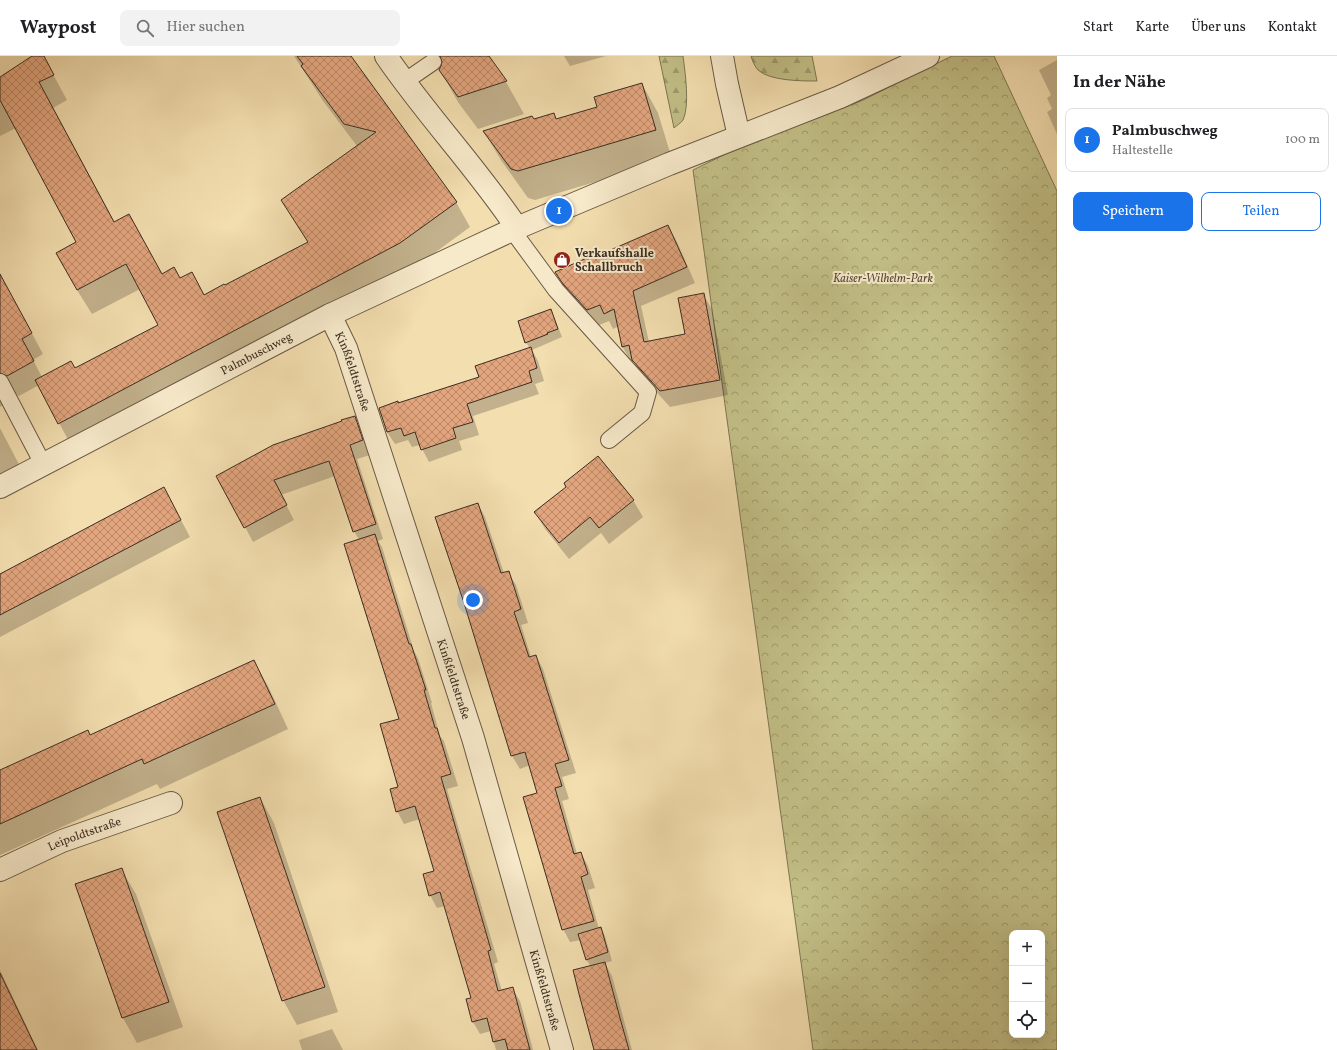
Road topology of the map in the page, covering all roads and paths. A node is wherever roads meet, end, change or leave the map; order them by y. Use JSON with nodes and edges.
{"nodes":[{"id":1,"x":386,"y":56,"type":"edge"},
{"id":2,"x":722,"y":56,"type":"edge"},
{"id":3,"x":928,"y":56,"type":"edge"},
{"id":4,"x":433,"y":62,"type":"dead end"},
{"id":5,"x":404,"y":82,"type":"junction"},
{"id":6,"x":739,"y":136,"type":"junction"},
{"id":7,"x":514,"y":229,"type":"junction"},
{"id":8,"x":330,"y":315,"type":"junction"},
{"id":9,"x":0,"y":382,"type":"edge"},
{"id":10,"x":609,"y":440,"type":"dead end"},
{"id":11,"x":43,"y":464,"type":"junction"},
{"id":12,"x":0,"y":487,"type":"edge"},
{"id":13,"x":171,"y":802,"type":"dead end"},
{"id":14,"x":0,"y":870,"type":"edge"},
{"id":15,"x":562,"y":1050,"type":"edge"}],
"edges":[{"from":1,"to":5,"type":"street"},
{"from":2,"to":6,"type":"street"},
{"from":3,"to":6,"type":"street","name":"Palmbuschweg"},
{"from":4,"to":5,"type":"lane"},
{"from":5,"to":7,"type":"street"},
{"from":6,"to":7,"type":"street","name":"Palmbuschweg"},
{"from":7,"to":8,"type":"street","name":"Palmbuschweg"},
{"from":7,"to":10,"type":"lane"},
{"from":8,"to":11,"type":"street","name":"Palmbuschweg"},
{"from":8,"to":15,"type":"street","name":"Kinßfeldtstraße"},
{"from":9,"to":11,"type":"lane"},
{"from":11,"to":12,"type":"street","name":"Palmbuschweg"},
{"from":13,"to":14,"type":"street","name":"Leipoldtstraße"}]}
